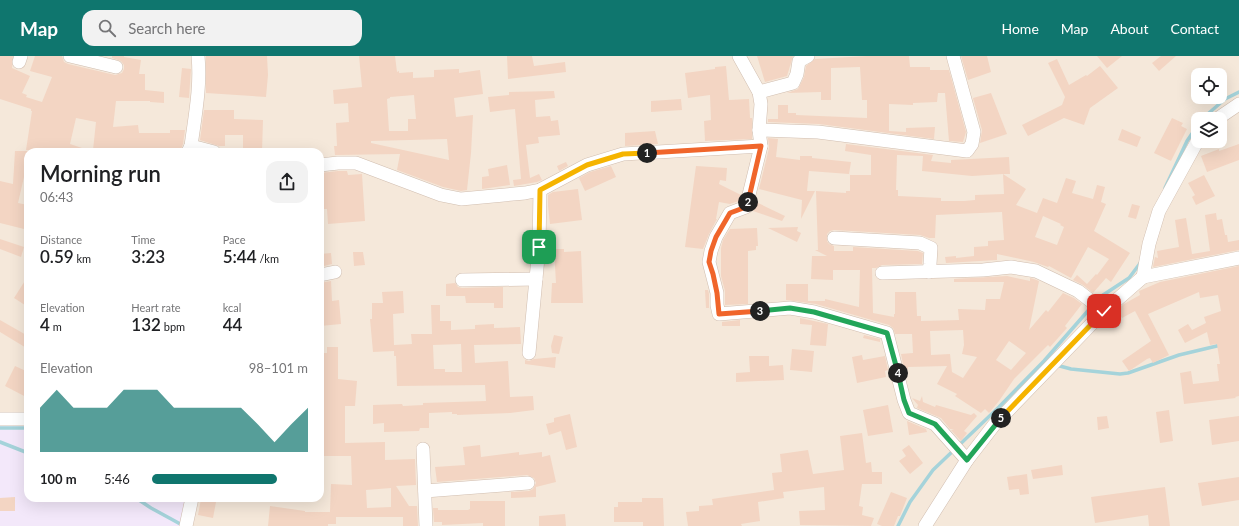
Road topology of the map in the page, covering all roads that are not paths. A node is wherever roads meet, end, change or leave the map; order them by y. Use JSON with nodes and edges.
{"nodes":[{"id":1,"x":70,"y":56,"type":"edge"},
{"id":2,"x":198,"y":56,"type":"edge"},
{"id":3,"x":739,"y":56,"type":"edge"},
{"id":4,"x":808,"y":56,"type":"edge"},
{"id":5,"x":953,"y":56,"type":"edge"},
{"id":6,"x":116,"y":68,"type":"dead end"},
{"id":7,"x":760,"y":92,"type":"junction"},
{"id":8,"x":1239,"y":104,"type":"edge"},
{"id":9,"x":1227,"y":112,"type":"edge"},
{"id":10,"x":759,"y":130,"type":"junction"},
{"id":11,"x":761,"y":146,"type":"junction"},
{"id":12,"x":189,"y":148,"type":"edge"},
{"id":13,"x":1194,"y":148,"type":"edge"},
{"id":14,"x":324,"y":165,"type":"edge"},
{"id":15,"x":540,"y":190,"type":"junction"},
{"id":16,"x":834,"y":238,"type":"dead end"},
{"id":17,"x":1239,"y":258,"type":"edge"},
{"id":18,"x":335,"y":272,"type":"dead end"},
{"id":19,"x":928,"y":272,"type":"junction"},
{"id":20,"x":882,"y":273,"type":"dead end"},
{"id":21,"x":324,"y":274,"type":"edge"},
{"id":22,"x":1143,"y":278,"type":"junction"},
{"id":23,"x":536,"y":279,"type":"junction"},
{"id":24,"x":462,"y":280,"type":"dead end"},
{"id":25,"x":1104,"y":311,"type":"junction"},
{"id":26,"x":529,"y":353,"type":"dead end"},
{"id":27,"x":0,"y":419,"type":"edge"},
{"id":28,"x":24,"y":419,"type":"edge"},
{"id":29,"x":423,"y":448,"type":"dead end"},
{"id":30,"x":967,"y":460,"type":"junction"},
{"id":31,"x":528,"y":483,"type":"dead end"},
{"id":32,"x":425,"y":491,"type":"junction"},
{"id":33,"x":190,"y":503,"type":"edge"},
{"id":34,"x":186,"y":526,"type":"edge"},
{"id":35,"x":426,"y":526,"type":"edge"},
{"id":36,"x":925,"y":526,"type":"edge"}],
"edges":[{"from":1,"to":6,"type":"street"},
{"from":2,"to":12,"type":"street"},
{"from":3,"to":7,"type":"street"},
{"from":4,"to":7,"type":"street"},
{"from":5,"to":10,"type":"street"},
{"from":7,"to":10,"type":"street"},
{"from":8,"to":9,"type":"street"},
{"from":10,"to":11,"type":"street"},
{"from":11,"to":15,"type":"street"},
{"from":11,"to":30,"type":"street"},
{"from":13,"to":22,"type":"street"},
{"from":14,"to":15,"type":"street"},
{"from":15,"to":23,"type":"street"},
{"from":16,"to":19,"type":"street"},
{"from":17,"to":22,"type":"street"},
{"from":18,"to":21,"type":"street"},
{"from":19,"to":20,"type":"street"},
{"from":19,"to":25,"type":"street"},
{"from":22,"to":25,"type":"street"},
{"from":23,"to":24,"type":"street"},
{"from":23,"to":26,"type":"street"},
{"from":25,"to":30,"type":"street"},
{"from":27,"to":28,"type":"street"},
{"from":29,"to":32,"type":"street"},
{"from":30,"to":36,"type":"street"},
{"from":31,"to":32,"type":"street"},
{"from":32,"to":35,"type":"street"},
{"from":33,"to":34,"type":"street"}]}
